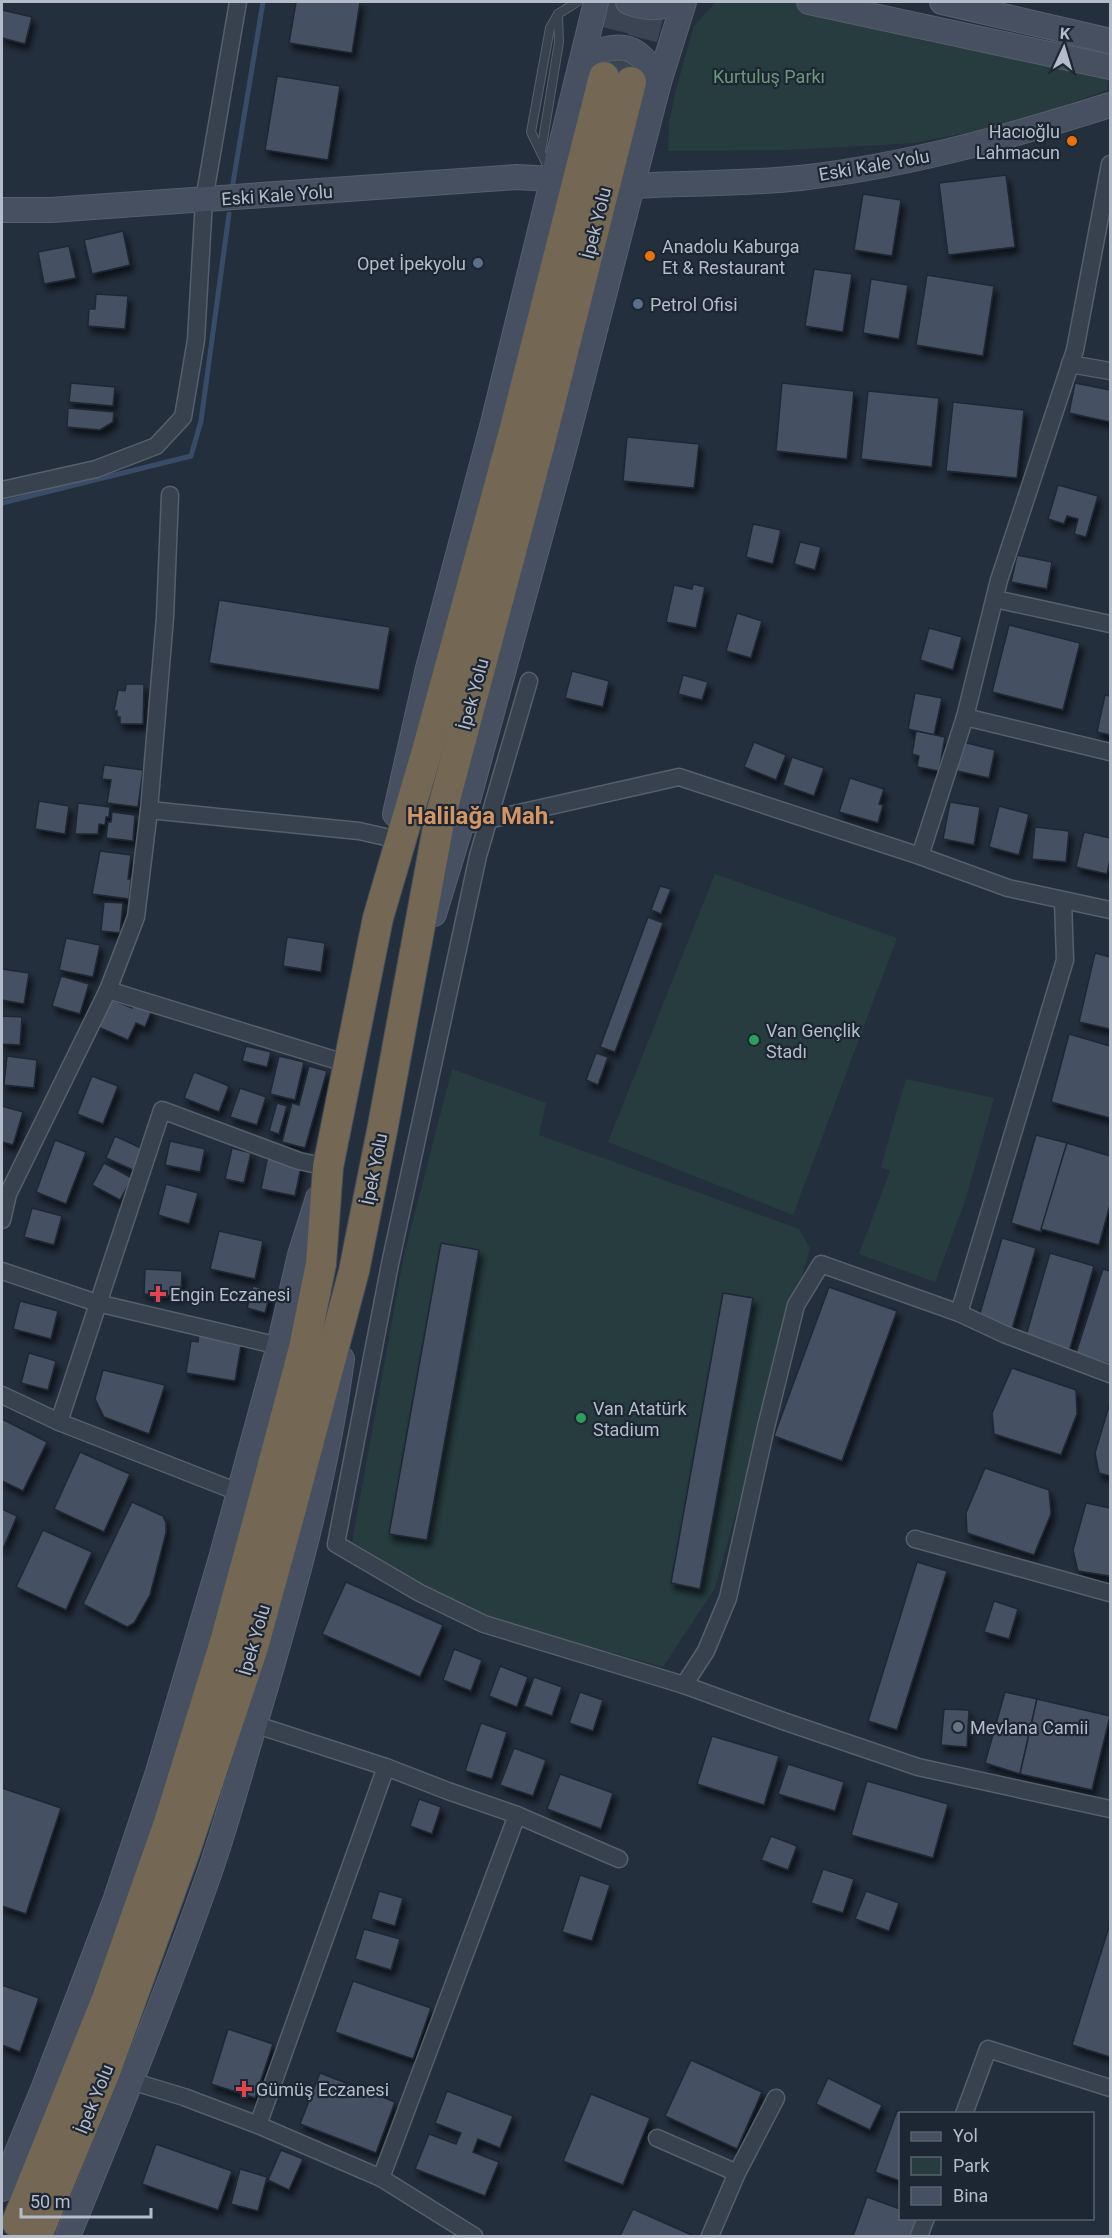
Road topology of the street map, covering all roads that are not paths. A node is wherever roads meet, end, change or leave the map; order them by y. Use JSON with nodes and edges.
{"nodes":[{"id":1,"x":238,"y":2,"type":"edge"},
{"id":2,"x":577,"y":2,"type":"edge"},
{"id":3,"x":596,"y":2,"type":"edge"},
{"id":4,"x":628,"y":2,"type":"edge"},
{"id":5,"x":679,"y":2,"type":"edge"},
{"id":6,"x":684,"y":2,"type":"edge"},
{"id":7,"x":809,"y":2,"type":"edge"},
{"id":8,"x":942,"y":2,"type":"edge"},
{"id":9,"x":1110,"y":41,"type":"edge"},
{"id":10,"x":583,"y":57,"type":"junction"},
{"id":11,"x":1110,"y":67,"type":"edge"},
{"id":12,"x":632,"y":80,"type":"junction"},
{"id":13,"x":1110,"y":105,"type":"edge"},
{"id":14,"x":1110,"y":164,"type":"edge"},
{"id":15,"x":553,"y":179,"type":"junction"},
{"id":16,"x":632,"y":186,"type":"junction"},
{"id":17,"x":204,"y":200,"type":"junction"},
{"id":18,"x":2,"y":210,"type":"edge"},
{"id":19,"x":1070,"y":364,"type":"junction"},
{"id":20,"x":1110,"y":371,"type":"edge"},
{"id":21,"x":2,"y":490,"type":"edge"},
{"id":22,"x":170,"y":495,"type":"dead end"},
{"id":23,"x":995,"y":598,"type":"junction"},
{"id":24,"x":1110,"y":624,"type":"edge"},
{"id":25,"x":529,"y":681,"type":"dead end"},
{"id":26,"x":965,"y":717,"type":"junction"},
{"id":27,"x":1110,"y":752,"type":"edge"},
{"id":28,"x":149,"y":810,"type":"junction"},
{"id":29,"x":488,"y":820,"type":"junction"},
{"id":30,"x":461,"y":826,"type":"junction"},
{"id":31,"x":390,"y":838,"type":"junction"},
{"id":32,"x":920,"y":856,"type":"junction"},
{"id":33,"x":1064,"y":901,"type":"junction"},
{"id":34,"x":1110,"y":910,"type":"edge"},
{"id":35,"x":378,"y":918,"type":"junction"},
{"id":36,"x":108,"y":990,"type":"junction"},
{"id":37,"x":406,"y":1002,"type":"junction"},
{"id":38,"x":348,"y":1064,"type":"junction"},
{"id":39,"x":328,"y":1167,"type":"junction"},
{"id":40,"x":2,"y":1220,"type":"edge"},
{"id":41,"x":2,"y":1271,"type":"edge"},
{"id":42,"x":354,"y":1271,"type":"junction"},
{"id":43,"x":97,"y":1303,"type":"junction"},
{"id":44,"x":959,"y":1313,"type":"junction"},
{"id":45,"x":279,"y":1346,"type":"junction"},
{"id":46,"x":1110,"y":1374,"type":"edge"},
{"id":47,"x":2,"y":1395,"type":"edge"},
{"id":48,"x":59,"y":1422,"type":"junction"},
{"id":49,"x":238,"y":1492,"type":"junction"},
{"id":50,"x":915,"y":1539,"type":"dead end"},
{"id":51,"x":1110,"y":1593,"type":"edge"},
{"id":52,"x":684,"y":1685,"type":"junction"},
{"id":53,"x":254,"y":1724,"type":"junction"},
{"id":54,"x":386,"y":1767,"type":"junction"},
{"id":55,"x":1110,"y":1809,"type":"edge"},
{"id":56,"x":517,"y":1815,"type":"junction"},
{"id":57,"x":619,"y":1859,"type":"dead end"},
{"id":58,"x":131,"y":2080,"type":"junction"},
{"id":59,"x":1110,"y":2088,"type":"edge"},
{"id":60,"x":776,"y":2098,"type":"dead end"},
{"id":61,"x":965,"y":2112,"type":"edge"},
{"id":62,"x":258,"y":2125,"type":"junction"},
{"id":63,"x":657,"y":2138,"type":"dead end"},
{"id":64,"x":737,"y":2173,"type":"junction"},
{"id":65,"x":381,"y":2178,"type":"junction"},
{"id":66,"x":2,"y":2189,"type":"edge"},
{"id":67,"x":925,"y":2220,"type":"edge"},
{"id":68,"x":68,"y":2236,"type":"edge"},
{"id":69,"x":474,"y":2236,"type":"edge"},
{"id":70,"x":710,"y":2236,"type":"edge"},
{"id":71,"x":919,"y":2236,"type":"edge"}],
"edges":[{"from":1,"to":17,"type":"street"},
{"from":2,"to":15,"type":"lane"},
{"from":3,"to":10,"type":"street"},
{"from":4,"to":5,"type":"street"},
{"from":6,"to":12,"type":"street"},
{"from":7,"to":11,"type":"street"},
{"from":8,"to":9,"type":"street"},
{"from":10,"to":12,"type":"street"},
{"from":10,"to":15,"type":"street"},
{"from":12,"to":16,"type":"street"},
{"from":12,"to":35,"type":"highway","name":"İpek Yolu"},
{"from":12,"to":37,"type":"highway","name":"İpek Yolu"},
{"from":13,"to":16,"type":"street","name":"Eski Kale Yolu"},
{"from":14,"to":19,"type":"street"},
{"from":15,"to":17,"type":"street","name":"Eski Kale Yolu"},
{"from":15,"to":31,"type":"street"},
{"from":16,"to":30,"type":"street"},
{"from":17,"to":18,"type":"street","name":"Eski Kale Yolu"},
{"from":17,"to":21,"type":"street"},
{"from":19,"to":20,"type":"street"},
{"from":19,"to":23,"type":"street"},
{"from":22,"to":28,"type":"street"},
{"from":23,"to":24,"type":"street"},
{"from":23,"to":26,"type":"street"},
{"from":25,"to":29,"type":"street"},
{"from":26,"to":27,"type":"street"},
{"from":26,"to":32,"type":"street"},
{"from":28,"to":31,"type":"street"},
{"from":28,"to":36,"type":"street"},
{"from":29,"to":30,"type":"street"},
{"from":29,"to":32,"type":"street"},
{"from":29,"to":52,"type":"street"},
{"from":30,"to":37,"type":"street"},
{"from":31,"to":35,"type":"street"},
{"from":32,"to":33,"type":"street"},
{"from":33,"to":34,"type":"street"},
{"from":33,"to":44,"type":"street"},
{"from":35,"to":38,"type":"highway","name":"İpek Yolu"},
{"from":36,"to":38,"type":"street"},
{"from":36,"to":40,"type":"street"},
{"from":37,"to":42,"type":"highway","name":"İpek Yolu"},
{"from":38,"to":39,"type":"highway","name":"İpek Yolu"},
{"from":39,"to":42,"type":"highway","name":"İpek Yolu"},
{"from":39,"to":43,"type":"street"},
{"from":39,"to":45,"type":"street"},
{"from":41,"to":43,"type":"street"},
{"from":42,"to":53,"type":"street"},
{"from":43,"to":45,"type":"street"},
{"from":43,"to":48,"type":"street"},
{"from":44,"to":46,"type":"street"},
{"from":44,"to":52,"type":"street"},
{"from":45,"to":49,"type":"street"},
{"from":47,"to":48,"type":"street"},
{"from":48,"to":49,"type":"street"},
{"from":49,"to":66,"type":"street"},
{"from":50,"to":51,"type":"street"},
{"from":52,"to":55,"type":"street"},
{"from":53,"to":54,"type":"street"},
{"from":53,"to":58,"type":"street"},
{"from":54,"to":56,"type":"street"},
{"from":54,"to":62,"type":"street"},
{"from":56,"to":57,"type":"street"},
{"from":56,"to":65,"type":"street"},
{"from":58,"to":62,"type":"street"},
{"from":58,"to":68,"type":"street"},
{"from":59,"to":61,"type":"street"},
{"from":60,"to":64,"type":"street"},
{"from":62,"to":65,"type":"street"},
{"from":63,"to":64,"type":"street"},
{"from":64,"to":70,"type":"street"},
{"from":65,"to":69,"type":"street"},
{"from":67,"to":71,"type":"street"}]}
